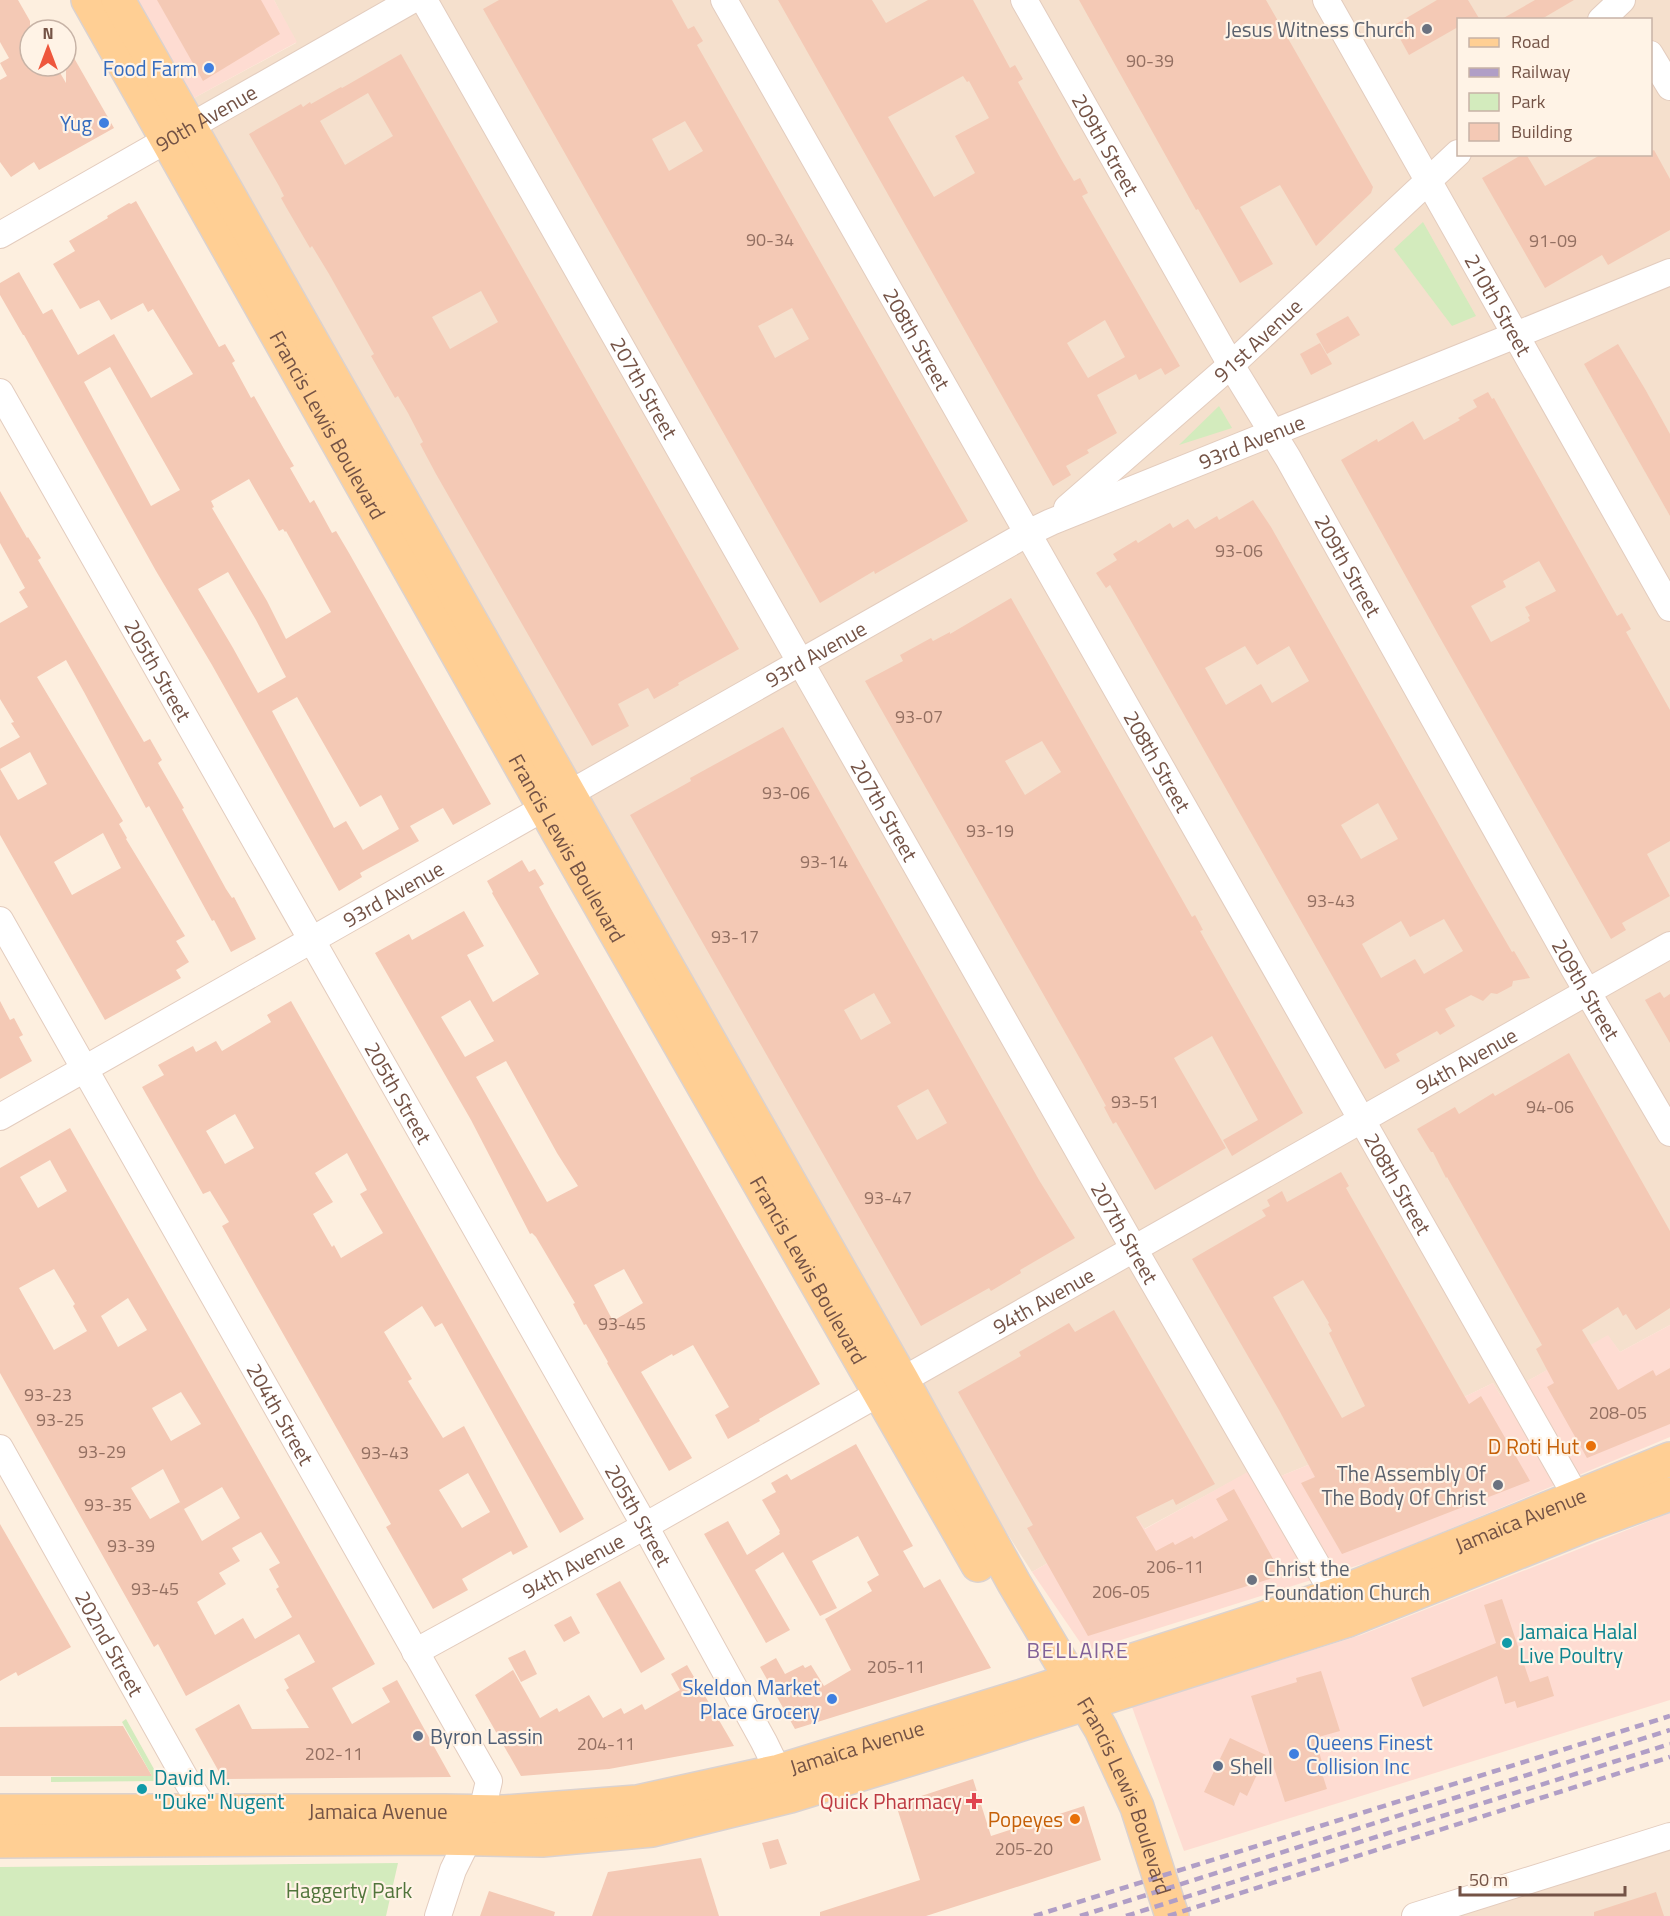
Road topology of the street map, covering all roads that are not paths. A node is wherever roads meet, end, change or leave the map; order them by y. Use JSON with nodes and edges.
{"nodes":[{"id":1,"x":88,"y":0,"type":"edge"},
{"id":2,"x":118,"y":0,"type":"edge"},
{"id":3,"x":412,"y":0,"type":"edge"},
{"id":4,"x":424,"y":0,"type":"edge"},
{"id":5,"x":724,"y":0,"type":"edge"},
{"id":6,"x":1024,"y":0,"type":"edge"},
{"id":7,"x":1326,"y":0,"type":"edge"},
{"id":8,"x":1623,"y":5,"type":"edge"},
{"id":9,"x":1604,"y":18,"type":"edge"},
{"id":10,"x":1652,"y":57,"type":"edge"},
{"id":11,"x":1670,"y":87,"type":"edge"},
{"id":12,"x":179,"y":134,"type":"junction"},
{"id":13,"x":1457,"y":154,"type":"edge"},
{"id":14,"x":1428,"y":181,"type":"junction"},
{"id":15,"x":0,"y":235,"type":"edge"},
{"id":16,"x":1670,"y":272,"type":"edge"},
{"id":17,"x":1516,"y":335,"type":"junction"},
{"id":18,"x":1231,"y":365,"type":"junction"},
{"id":19,"x":0,"y":392,"type":"edge"},
{"id":20,"x":1274,"y":433,"type":"junction"},
{"id":21,"x":1051,"y":522,"type":"junction"},
{"id":22,"x":1028,"y":533,"type":"junction"},
{"id":23,"x":1670,"y":608,"type":"edge"},
{"id":24,"x":800,"y":663,"type":"junction"},
{"id":25,"x":556,"y":801,"type":"junction"},
{"id":26,"x":0,"y":920,"type":"edge"},
{"id":27,"x":311,"y":940,"type":"junction"},
{"id":28,"x":1670,"y":945,"type":"edge"},
{"id":29,"x":1587,"y":991,"type":"junction"},
{"id":30,"x":84,"y":1069,"type":"junction"},
{"id":31,"x":0,"y":1117,"type":"edge"},
{"id":32,"x":1360,"y":1120,"type":"junction"},
{"id":33,"x":1670,"y":1133,"type":"edge"},
{"id":34,"x":1134,"y":1250,"type":"junction"},
{"id":35,"x":890,"y":1386,"type":"junction"},
{"id":36,"x":0,"y":1448,"type":"edge"},
{"id":37,"x":1670,"y":1459,"type":"edge"},
{"id":38,"x":1670,"y":1494,"type":"edge"},
{"id":39,"x":1584,"y":1510,"type":"junction"},
{"id":40,"x":645,"y":1526,"type":"junction"},
{"id":41,"x":1341,"y":1607,"type":"junction"},
{"id":42,"x":415,"y":1652,"type":"junction"},
{"id":43,"x":1078,"y":1691,"type":"junction"},
{"id":44,"x":784,"y":1783,"type":"junction"},
{"id":45,"x":0,"y":1811,"type":"edge"},
{"id":46,"x":475,"y":1825,"type":"junction"},
{"id":47,"x":207,"y":1826,"type":"junction"},
{"id":48,"x":1670,"y":1836,"type":"edge"},
{"id":49,"x":0,"y":1841,"type":"edge"},
{"id":50,"x":1443,"y":1912,"type":"edge"},
{"id":51,"x":438,"y":1916,"type":"edge"},
{"id":52,"x":1172,"y":1916,"type":"edge"},
{"id":53,"x":1415,"y":1916,"type":"edge"}],
"edges":[{"from":1,"to":12,"type":"main road","name":"Francis Lewis Boulevard"},
{"from":2,"to":12,"type":"main road","name":"Francis Lewis Boulevard"},
{"from":3,"to":12,"type":"street","name":"90th Avenue"},
{"from":4,"to":24,"type":"street","name":"207th Street"},
{"from":5,"to":22,"type":"street","name":"208th Street"},
{"from":6,"to":18,"type":"street","name":"209th Street"},
{"from":7,"to":14,"type":"street","name":"210th Street"},
{"from":8,"to":9,"type":"street"},
{"from":10,"to":11,"type":"street"},
{"from":12,"to":15,"type":"street","name":"90th Avenue"},
{"from":12,"to":25,"type":"main road","name":"Francis Lewis Boulevard"},
{"from":13,"to":14,"type":"street","name":"91st Avenue"},
{"from":14,"to":17,"type":"street","name":"210th Street"},
{"from":14,"to":18,"type":"street","name":"91st Avenue"},
{"from":16,"to":17,"type":"street","name":"93rd Avenue"},
{"from":17,"to":20,"type":"street","name":"93rd Avenue"},
{"from":17,"to":23,"type":"street","name":"210th Street"},
{"from":18,"to":20,"type":"street","name":"209th Street"},
{"from":18,"to":21,"type":"street","name":"91st Avenue"},
{"from":19,"to":27,"type":"street","name":"205th Street"},
{"from":20,"to":21,"type":"street","name":"93rd Avenue"},
{"from":20,"to":29,"type":"street","name":"209th Street"},
{"from":21,"to":22,"type":"street","name":"93rd Avenue"},
{"from":22,"to":24,"type":"street","name":"93rd Avenue"},
{"from":22,"to":32,"type":"street","name":"208th Street"},
{"from":24,"to":25,"type":"street","name":"93rd Avenue"},
{"from":24,"to":34,"type":"street","name":"207th Street"},
{"from":25,"to":27,"type":"street","name":"93rd Avenue"},
{"from":25,"to":35,"type":"main road","name":"Francis Lewis Boulevard"},
{"from":26,"to":30,"type":"street","name":"204th Street"},
{"from":27,"to":30,"type":"street","name":"93rd Avenue"},
{"from":27,"to":40,"type":"street","name":"205th Street"},
{"from":28,"to":29,"type":"street","name":"94th Avenue"},
{"from":29,"to":32,"type":"street","name":"94th Avenue"},
{"from":29,"to":33,"type":"street","name":"209th Street"},
{"from":30,"to":31,"type":"street","name":"93rd Avenue"},
{"from":30,"to":42,"type":"street","name":"204th Street"},
{"from":32,"to":34,"type":"street","name":"94th Avenue"},
{"from":32,"to":39,"type":"street","name":"208th Street"},
{"from":34,"to":35,"type":"street","name":"94th Avenue"},
{"from":34,"to":41,"type":"street","name":"207th Street"},
{"from":35,"to":40,"type":"street","name":"94th Avenue"},
{"from":35,"to":43,"type":"main road","name":"Francis Lewis Boulevard"},
{"from":36,"to":47,"type":"street","name":"202nd Street"},
{"from":37,"to":39,"type":"main road","name":"Jamaica Avenue"},
{"from":38,"to":39,"type":"main road","name":"Jamaica Avenue"},
{"from":39,"to":41,"type":"main road","name":"Jamaica Avenue"},
{"from":40,"to":42,"type":"street","name":"94th Avenue"},
{"from":40,"to":44,"type":"street","name":"205th Street"},
{"from":41,"to":43,"type":"main road","name":"Jamaica Avenue"},
{"from":42,"to":46,"type":"street","name":"204th Street"},
{"from":43,"to":44,"type":"main road","name":"Jamaica Avenue"},
{"from":43,"to":52,"type":"main road","name":"Francis Lewis Boulevard"},
{"from":44,"to":46,"type":"main road","name":"Jamaica Avenue"},
{"from":45,"to":47,"type":"main road","name":"Jamaica Avenue"},
{"from":46,"to":47,"type":"main road","name":"Jamaica Avenue"},
{"from":46,"to":51,"type":"street","name":"204th Street"},
{"from":47,"to":49,"type":"main road","name":"Jamaica Avenue"},
{"from":48,"to":50,"type":"street"},
{"from":50,"to":53,"type":"street"}]}
